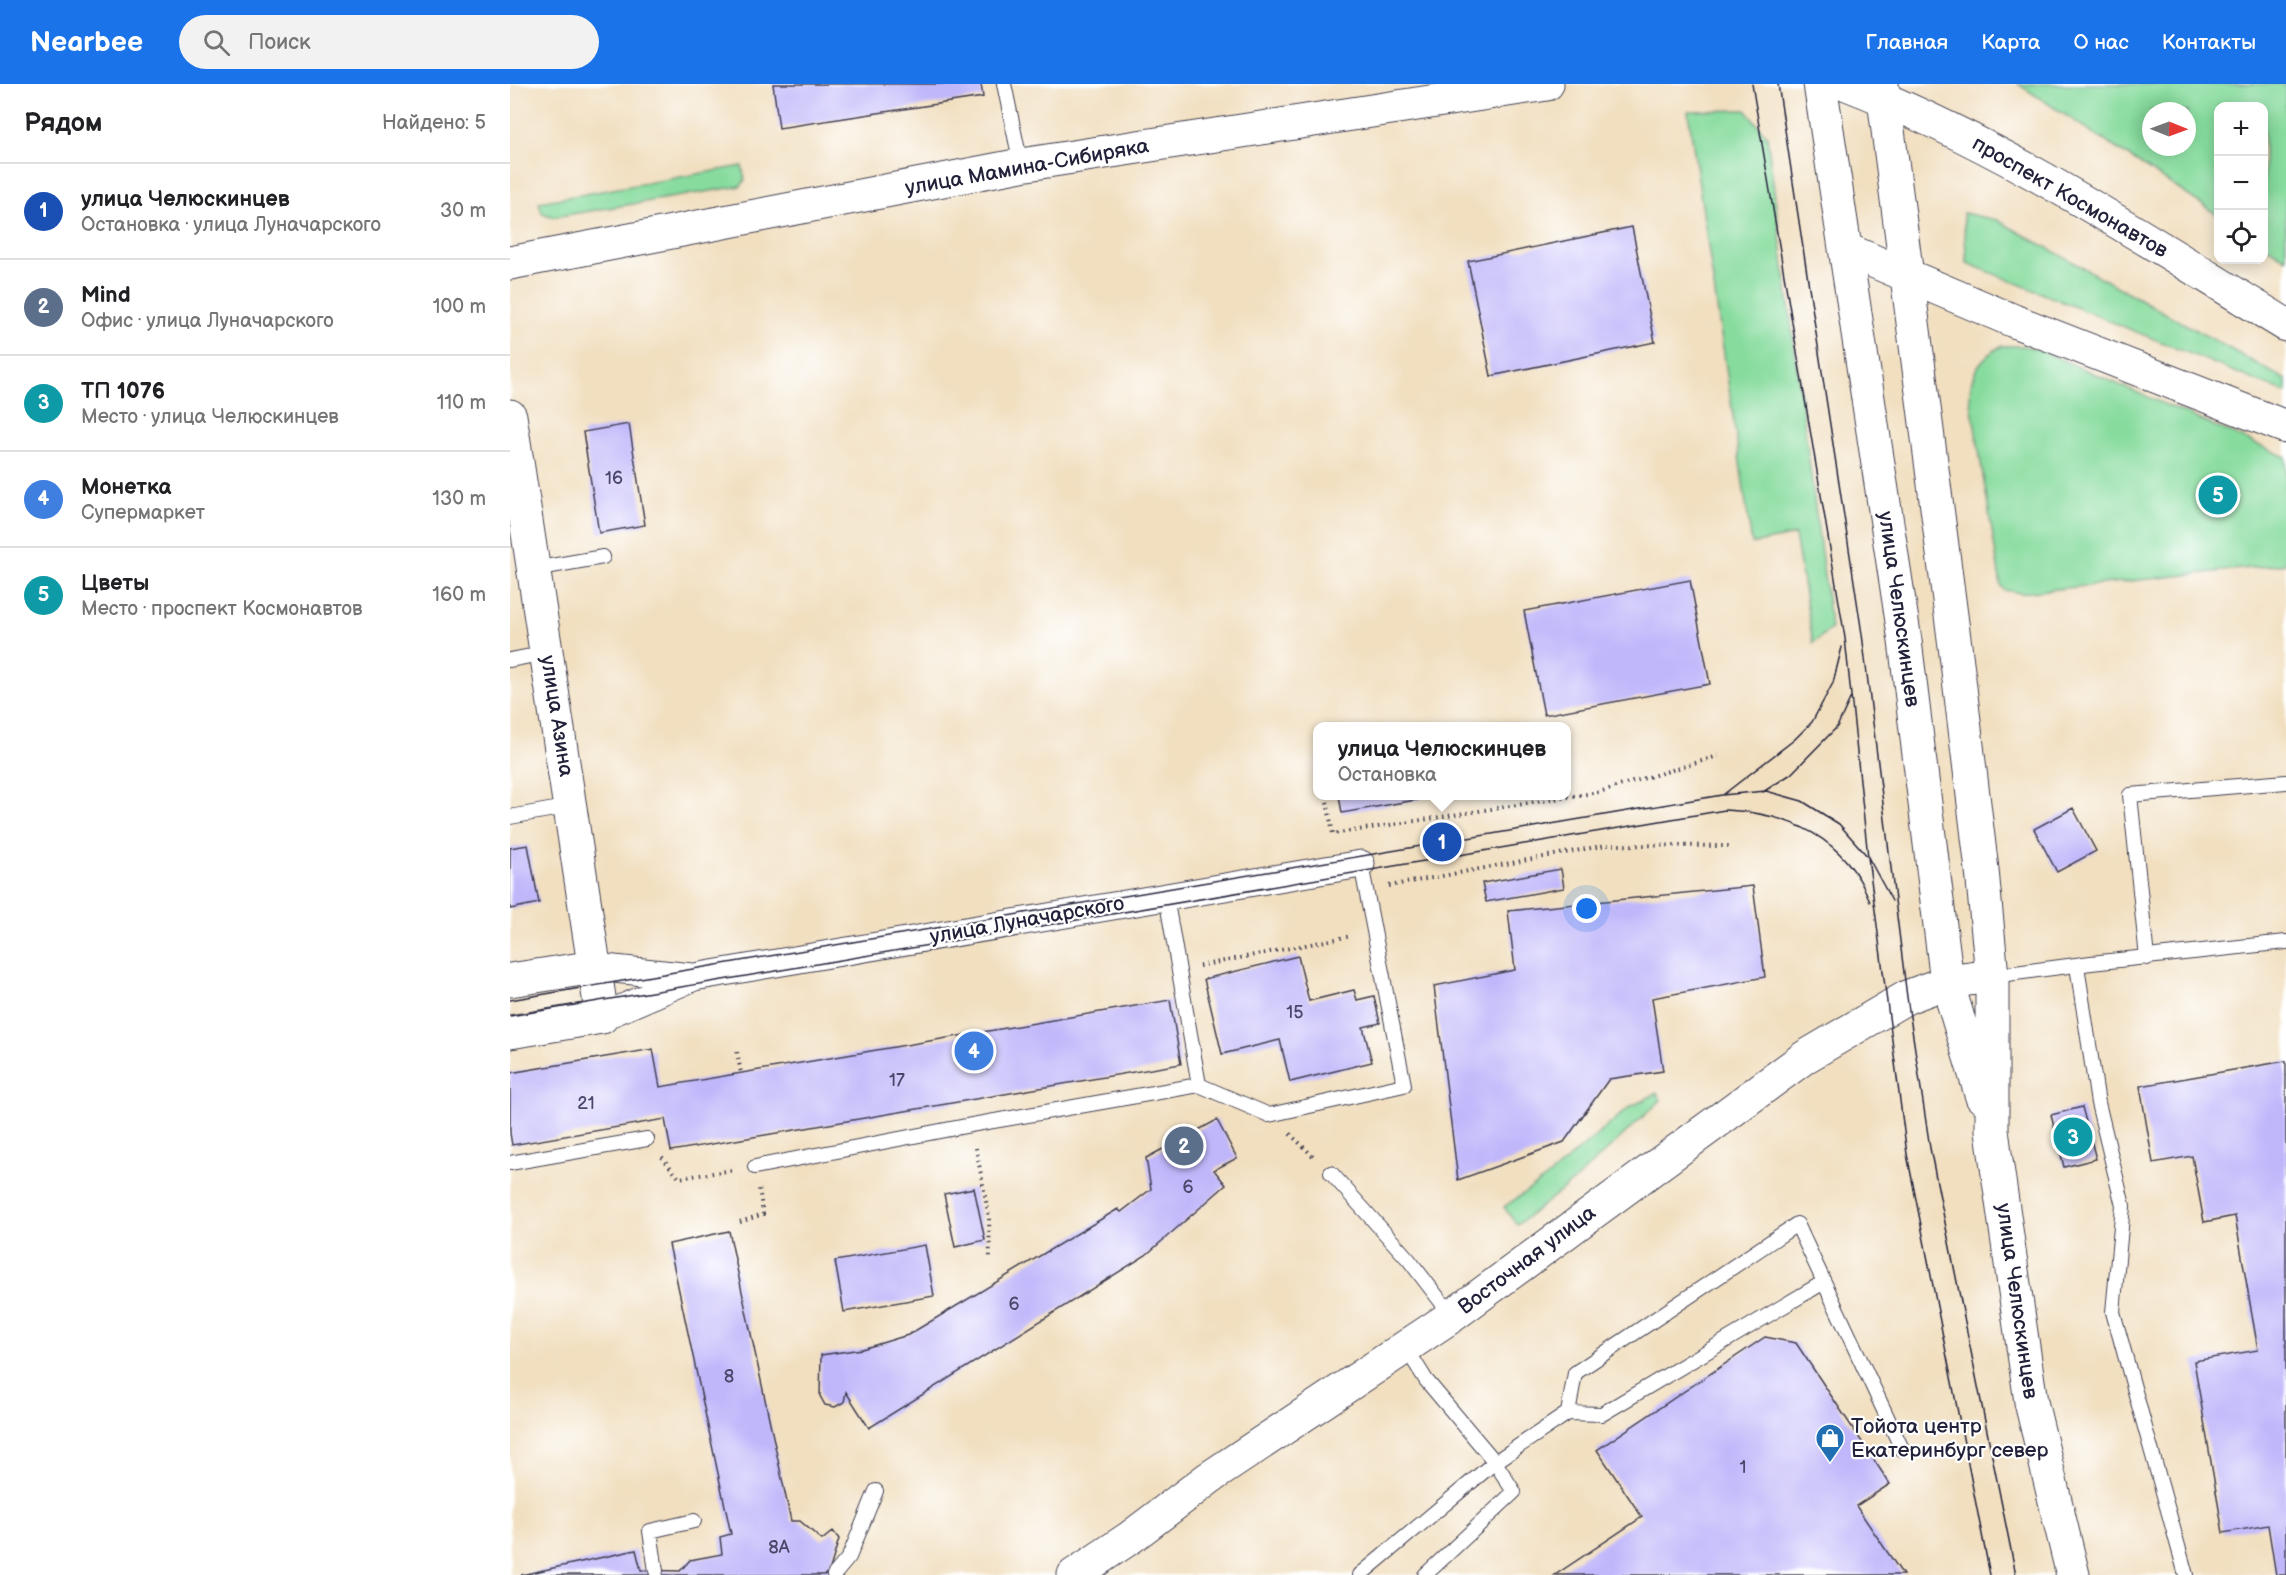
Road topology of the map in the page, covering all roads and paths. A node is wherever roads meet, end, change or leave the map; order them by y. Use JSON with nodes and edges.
{"nodes":[{"id":1,"x":1004,"y":84,"type":"edge"},
{"id":2,"x":1547,"y":84,"type":"edge"},
{"id":3,"x":1820,"y":84,"type":"edge"},
{"id":4,"x":1847,"y":84,"type":"edge"},
{"id":5,"x":1883,"y":91,"type":"edge"},
{"id":6,"x":1021,"y":165,"type":"junction"},
{"id":7,"x":1845,"y":249,"type":"junction"},
{"id":8,"x":510,"y":262,"type":"edge"},
{"id":9,"x":1908,"y":276,"type":"junction"},
{"id":10,"x":2286,"y":325,"type":"edge"},
{"id":11,"x":511,"y":426,"type":"edge"},
{"id":12,"x":2286,"y":427,"type":"edge"},
{"id":13,"x":603,"y":557,"type":"dead end"},
{"id":14,"x":534,"y":569,"type":"junction"},
{"id":15,"x":548,"y":653,"type":"junction"},
{"id":16,"x":510,"y":660,"type":"edge"},
{"id":17,"x":1718,"y":756,"type":"dead end"},
{"id":18,"x":2286,"y":782,"type":"edge"},
{"id":19,"x":1571,"y":796,"type":"edge"},
{"id":20,"x":1327,"y":800,"type":"edge"},
{"id":21,"x":1548,"y":800,"type":"edge"},
{"id":22,"x":571,"y":806,"type":"junction"},
{"id":23,"x":510,"y":817,"type":"edge"},
{"id":24,"x":1730,"y":846,"type":"dead end"},
{"id":25,"x":1361,"y":864,"type":"joint"},
{"id":26,"x":1384,"y":887,"type":"dead end"},
{"id":27,"x":1166,"y":897,"type":"junction"},
{"id":28,"x":1374,"y":932,"type":"junction"},
{"id":29,"x":2286,"y":942,"type":"edge"},
{"id":30,"x":2147,"y":958,"type":"junction"},
{"id":31,"x":2077,"y":966,"type":"junction"},
{"id":32,"x":595,"y":967,"type":"junction"},
{"id":33,"x":1190,"y":967,"type":"dead end"},
{"id":34,"x":1992,"y":976,"type":"junction"},
{"id":35,"x":694,"y":977,"type":"junction"},
{"id":36,"x":510,"y":980,"type":"edge"},
{"id":37,"x":1947,"y":982,"type":"junction"},
{"id":38,"x":602,"y":1017,"type":"junction"},
{"id":39,"x":510,"y":1032,"type":"edge"},
{"id":40,"x":737,"y":1052,"type":"dead end"},
{"id":41,"x":741,"y":1073,"type":"dead end"},
{"id":42,"x":1199,"y":1085,"type":"junction"},
{"id":43,"x":1269,"y":1115,"type":"junction"},
{"id":44,"x":1992,"y":1130,"type":"junction"},
{"id":45,"x":647,"y":1139,"type":"joint"},
{"id":46,"x":510,"y":1163,"type":"edge"},
{"id":47,"x":755,"y":1167,"type":"joint"},
{"id":48,"x":980,"y":1170,"type":"dead end"},
{"id":49,"x":1331,"y":1173,"type":"joint"},
{"id":50,"x":763,"y":1214,"type":"dead end"},
{"id":51,"x":740,"y":1222,"type":"dead end"},
{"id":52,"x":990,"y":1260,"type":"dead end"},
{"id":53,"x":1824,"y":1282,"type":"junction"},
{"id":54,"x":1452,"y":1316,"type":"junction"},
{"id":55,"x":1406,"y":1348,"type":"junction"},
{"id":56,"x":1568,"y":1413,"type":"junction"},
{"id":57,"x":1902,"y":1449,"type":"dead end"},
{"id":58,"x":1495,"y":1462,"type":"junction"},
{"id":59,"x":876,"y":1491,"type":"dead end"},
{"id":60,"x":694,"y":1521,"type":"dead end"},
{"id":61,"x":656,"y":1571,"type":"dead end"},
{"id":62,"x":834,"y":1575,"type":"edge"},
{"id":63,"x":1074,"y":1575,"type":"edge"},
{"id":64,"x":1360,"y":1575,"type":"edge"},
{"id":65,"x":1425,"y":1575,"type":"edge"},
{"id":66,"x":2073,"y":1575,"type":"edge"},
{"id":67,"x":2186,"y":1575,"type":"edge"}],
"edges":[{"from":1,"to":6,"type":"lane"},
{"from":2,"to":6,"type":"main road","name":"улица Мамина-Сибиряка"},
{"from":3,"to":7,"type":"main road","name":"улица Челюскинцев"},
{"from":4,"to":5,"type":"main road","name":"проспект Космонавтов"},
{"from":5,"to":9,"type":"main road","name":"улица Челюскинцев"},
{"from":5,"to":10,"type":"main road","name":"проспект Космонавтов"},
{"from":6,"to":8,"type":"main road","name":"улица Мамина-Сибиряка"},
{"from":7,"to":9,"type":"main road"},
{"from":7,"to":37,"type":"main road","name":"улица Челюскинцев"},
{"from":9,"to":12,"type":"main road"},
{"from":9,"to":34,"type":"main road","name":"улица Челюскинцев"},
{"from":11,"to":14,"type":"main road","name":"улица Азина"},
{"from":13,"to":14,"type":"lane"},
{"from":14,"to":15,"type":"main road","name":"улица Азина"},
{"from":15,"to":16,"type":"lane"},
{"from":15,"to":22,"type":"main road","name":"улица Азина"},
{"from":17,"to":19,"type":"path"},
{"from":18,"to":30,"type":"lane"},
{"from":20,"to":21,"type":"path"},
{"from":22,"to":23,"type":"lane"},
{"from":22,"to":32,"type":"main road","name":"улица Азина"},
{"from":24,"to":26,"type":"path"},
{"from":25,"to":27,"type":"street","name":"улица Луначарского"},
{"from":25,"to":28,"type":"lane"},
{"from":27,"to":35,"type":"street","name":"улица Луначарского"},
{"from":27,"to":42,"type":"lane"},
{"from":28,"to":33,"type":"path"},
{"from":28,"to":43,"type":"lane"},
{"from":29,"to":30,"type":"lane"},
{"from":30,"to":31,"type":"lane"},
{"from":31,"to":34,"type":"lane"},
{"from":31,"to":67,"type":"lane"},
{"from":32,"to":35,"type":"street","name":"улица Луначарского"},
{"from":32,"to":36,"type":"main road","name":"улица Луначарского"},
{"from":32,"to":38,"type":"main road","name":"улица Азина"},
{"from":34,"to":37,"type":"main road","name":"Восточная улица"},
{"from":34,"to":44,"type":"main road","name":"улица Челюскинцев"},
{"from":35,"to":38,"type":"street","name":"улица Луначарского"},
{"from":37,"to":44,"type":"main road","name":"улица Челюскинцев"},
{"from":37,"to":54,"type":"main road","name":"Восточная улица"},
{"from":38,"to":39,"type":"main road","name":"улица Луначарского"},
{"from":40,"to":41,"type":"path"},
{"from":42,"to":43,"type":"lane"},
{"from":42,"to":47,"type":"lane"},
{"from":43,"to":49,"type":"path"},
{"from":44,"to":66,"type":"main road","name":"улица Челюскинцев"},
{"from":45,"to":46,"type":"lane"},
{"from":45,"to":47,"type":"path"},
{"from":48,"to":52,"type":"path"},
{"from":49,"to":54,"type":"lane"},
{"from":50,"to":51,"type":"path"},
{"from":53,"to":56,"type":"lane"},
{"from":53,"to":56,"type":"lane"},
{"from":53,"to":57,"type":"lane"},
{"from":54,"to":55,"type":"main road","name":"Восточная улица"},
{"from":55,"to":58,"type":"lane"},
{"from":55,"to":63,"type":"main road","name":"Восточная улица"},
{"from":56,"to":58,"type":"lane"},
{"from":58,"to":64,"type":"lane"},
{"from":58,"to":65,"type":"lane"},
{"from":59,"to":62,"type":"lane"},
{"from":60,"to":61,"type":"lane"}]}
